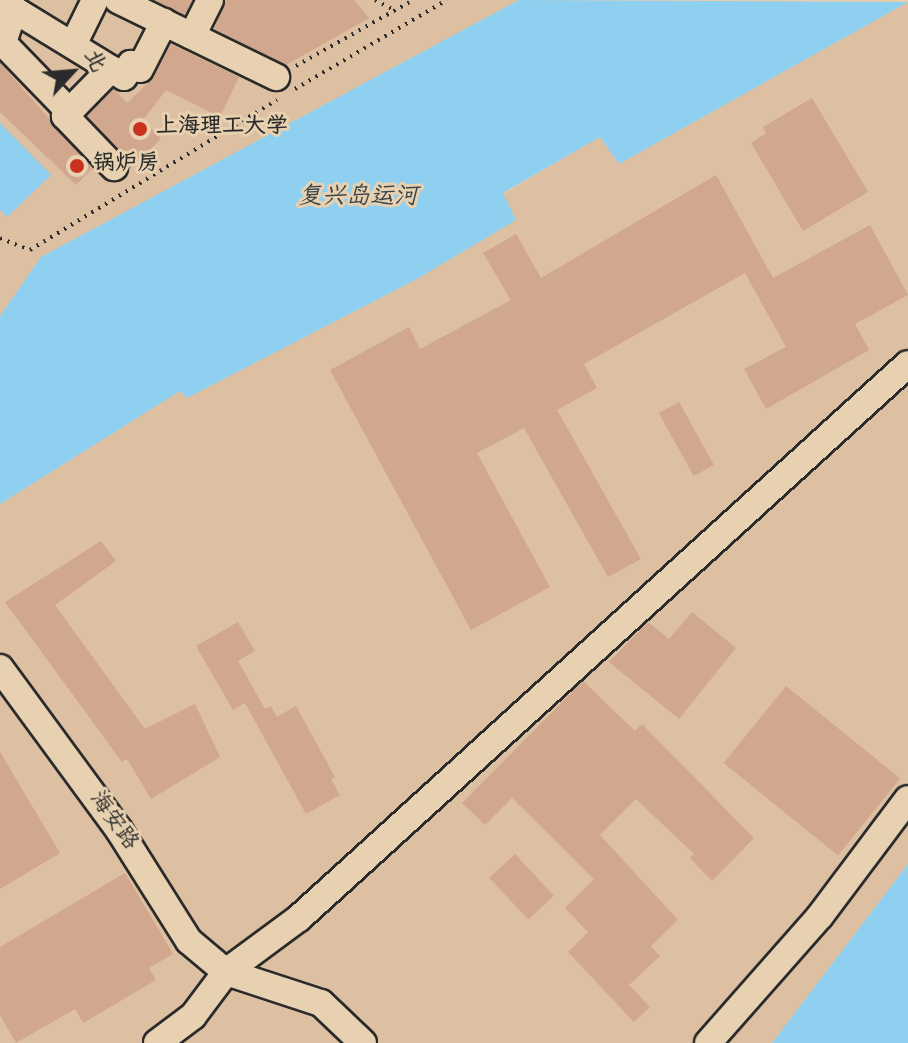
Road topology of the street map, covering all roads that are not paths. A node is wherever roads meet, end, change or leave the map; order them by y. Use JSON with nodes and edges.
{"nodes":[{"id":1,"x":95,"y":0,"type":"edge"},
{"id":2,"x":118,"y":0,"type":"edge"},
{"id":3,"x":210,"y":0,"type":"edge"},
{"id":4,"x":7,"y":5,"type":"edge"},
{"id":5,"x":164,"y":22,"type":"junction"},
{"id":6,"x":192,"y":36,"type":"junction"},
{"id":7,"x":73,"y":45,"type":"junction"},
{"id":8,"x":111,"y":69,"type":"junction"},
{"id":9,"x":276,"y":77,"type":"road end"},
{"id":10,"x":69,"y":111,"type":"junction"},
{"id":11,"x":114,"y":167,"type":"dead end"},
{"id":12,"x":908,"y":364,"type":"edge"},
{"id":13,"x":0,"y":668,"type":"edge"},
{"id":14,"x":908,"y":799,"type":"edge"},
{"id":15,"x":226,"y":972,"type":"junction"},
{"id":16,"x":157,"y":1043,"type":"edge"},
{"id":17,"x":363,"y":1043,"type":"edge"},
{"id":18,"x":708,"y":1043,"type":"edge"}],
"edges":[{"from":1,"to":7,"type":"street"},
{"from":2,"to":5,"type":"street"},
{"from":3,"to":6,"type":"street"},
{"from":4,"to":7,"type":"street"},
{"from":4,"to":10,"type":"street"},
{"from":5,"to":6,"type":"street"},
{"from":5,"to":8,"type":"street"},
{"from":6,"to":9,"type":"street"},
{"from":7,"to":8,"type":"street"},
{"from":8,"to":10,"type":"street"},
{"from":10,"to":11,"type":"street"},
{"from":12,"to":15,"type":"street"},
{"from":13,"to":15,"type":"street","name":"海安路"},
{"from":14,"to":18,"type":"street"},
{"from":15,"to":16,"type":"street"},
{"from":15,"to":17,"type":"street"}]}
